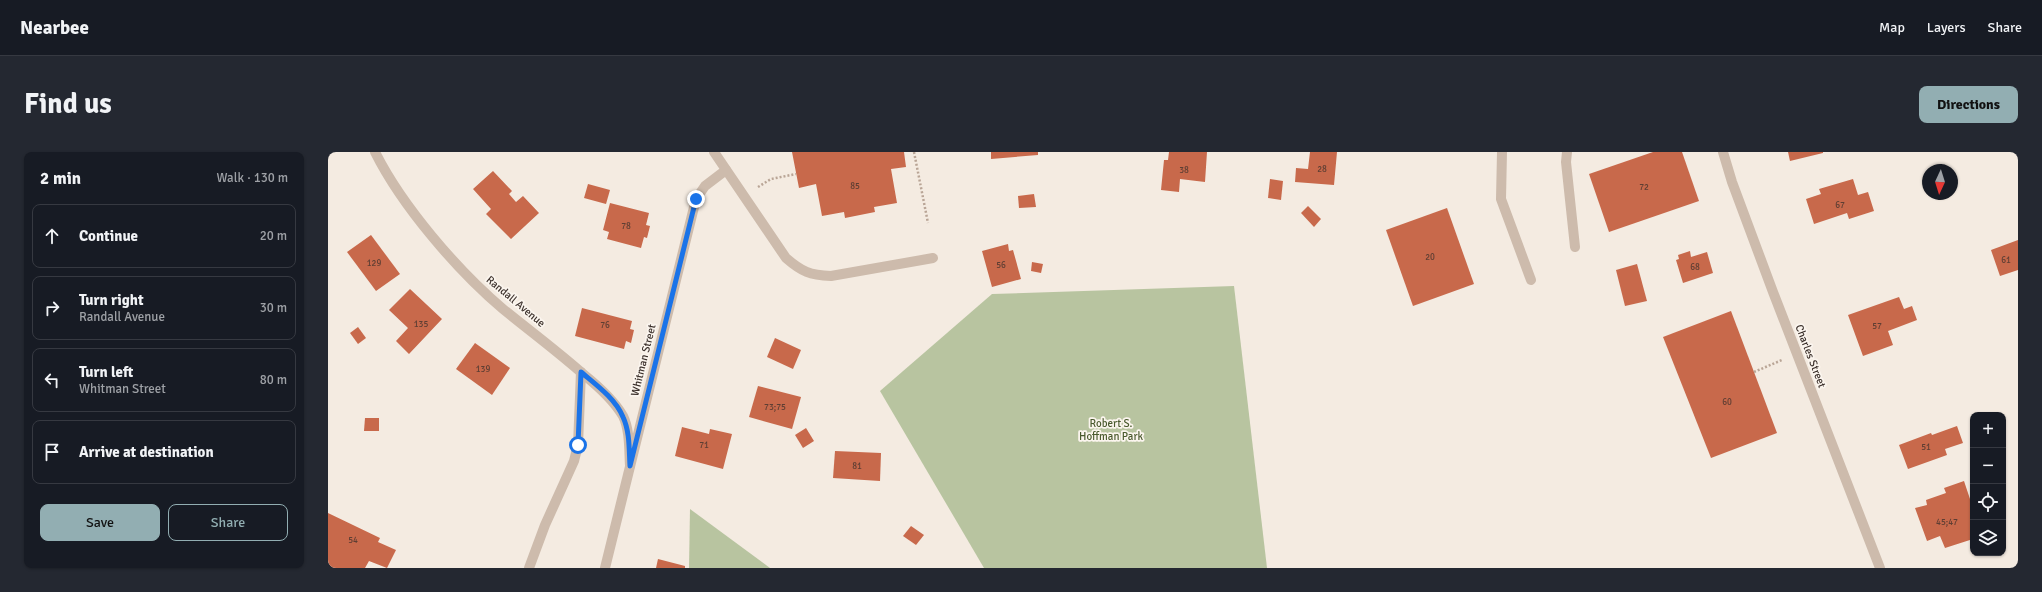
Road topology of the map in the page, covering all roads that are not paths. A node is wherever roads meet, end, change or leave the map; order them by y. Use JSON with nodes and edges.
{"nodes":[{"id":1,"x":375,"y":152,"type":"edge"},
{"id":2,"x":714,"y":152,"type":"edge"},
{"id":3,"x":1502,"y":152,"type":"edge"},
{"id":4,"x":1567,"y":152,"type":"edge"},
{"id":5,"x":1723,"y":152,"type":"edge"},
{"id":6,"x":726,"y":170,"type":"junction"},
{"id":7,"x":1575,"y":247,"type":"dead end"},
{"id":8,"x":933,"y":258,"type":"dead end"},
{"id":9,"x":1531,"y":280,"type":"dead end"},
{"id":10,"x":581,"y":372,"type":"junction"},
{"id":11,"x":630,"y":466,"type":"junction"},
{"id":12,"x":529,"y":568,"type":"edge"},
{"id":13,"x":605,"y":568,"type":"edge"},
{"id":14,"x":1880,"y":568,"type":"edge"}],
"edges":[{"from":1,"to":10,"type":"street","name":"Randall Avenue"},
{"from":2,"to":6,"type":"street"},
{"from":3,"to":9,"type":"street"},
{"from":4,"to":7,"type":"street"},
{"from":5,"to":14,"type":"street","name":"Charles Street"},
{"from":6,"to":8,"type":"street"},
{"from":6,"to":11,"type":"street","name":"Whitman Street"},
{"from":10,"to":11,"type":"street","name":"Randall Avenue"},
{"from":10,"to":12,"type":"street"},
{"from":11,"to":13,"type":"street","name":"Whitman Street"}]}
